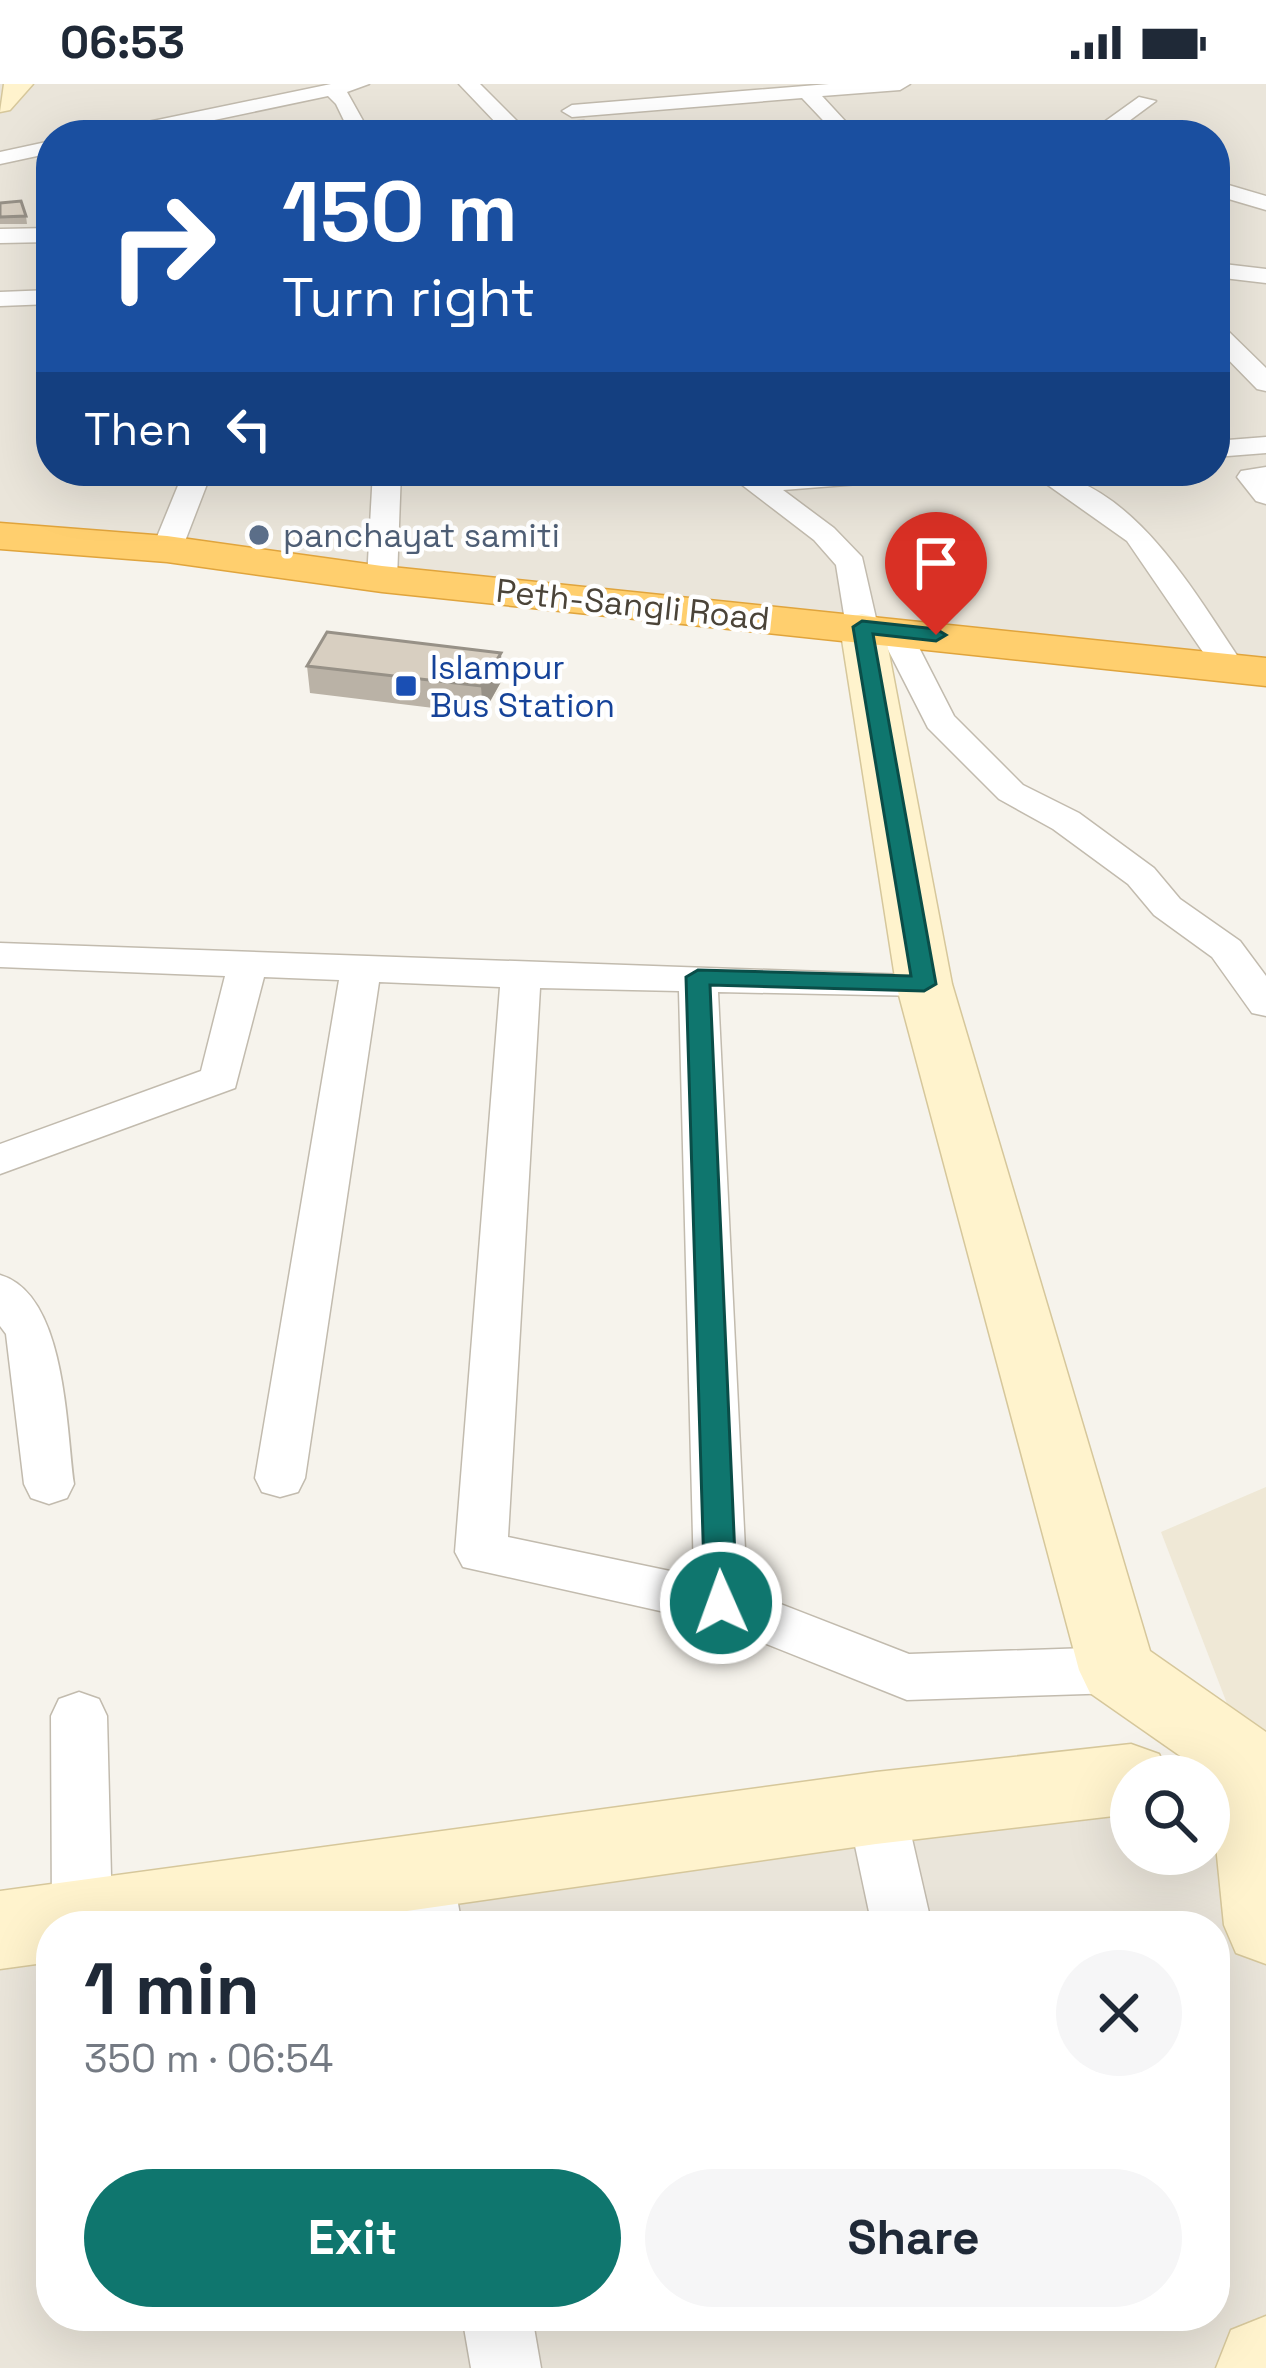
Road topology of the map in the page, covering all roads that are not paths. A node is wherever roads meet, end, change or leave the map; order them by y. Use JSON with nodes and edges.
{"nodes":[{"id":1,"x":19,"y":84,"type":"edge"},
{"id":2,"x":359,"y":84,"type":"edge"},
{"id":3,"x":469,"y":84,"type":"edge"},
{"id":4,"x":900,"y":84,"type":"edge"},
{"id":5,"x":332,"y":90,"type":"junction"},
{"id":6,"x":807,"y":92,"type":"junction"},
{"id":7,"x":1146,"y":101,"type":"dead end"},
{"id":8,"x":0,"y":104,"type":"edge"},
{"id":9,"x":219,"y":120,"type":"edge"},
{"id":10,"x":354,"y":120,"type":"edge"},
{"id":11,"x":504,"y":120,"type":"edge"},
{"id":12,"x":578,"y":120,"type":"edge"},
{"id":13,"x":834,"y":120,"type":"edge"},
{"id":14,"x":1122,"y":120,"type":"edge"},
{"id":15,"x":36,"y":150,"type":"edge"},
{"id":16,"x":0,"y":158,"type":"edge"},
{"id":17,"x":1230,"y":192,"type":"edge"},
{"id":18,"x":1266,"y":203,"type":"edge"},
{"id":19,"x":36,"y":235,"type":"edge"},
{"id":20,"x":0,"y":236,"type":"edge"},
{"id":21,"x":1230,"y":272,"type":"edge"},
{"id":22,"x":1266,"y":276,"type":"edge"},
{"id":23,"x":36,"y":298,"type":"edge"},
{"id":24,"x":0,"y":299,"type":"edge"},
{"id":25,"x":1230,"y":347,"type":"edge"},
{"id":26,"x":1266,"y":382,"type":"edge"},
{"id":27,"x":1263,"y":448,"type":"edge"},
{"id":28,"x":1230,"y":449,"type":"edge"},
{"id":29,"x":1266,"y":475,"type":"edge"},
{"id":30,"x":192,"y":486,"type":"edge"},
{"id":31,"x":386,"y":486,"type":"edge"},
{"id":32,"x":757,"y":486,"type":"edge"},
{"id":33,"x":1064,"y":486,"type":"edge"},
{"id":34,"x":1266,"y":495,"type":"edge"},
{"id":35,"x":0,"y":536,"type":"edge"},
{"id":36,"x":167,"y":548,"type":"junction"},
{"id":37,"x":382,"y":579,"type":"junction"},
{"id":38,"x":878,"y":628,"type":"junction"},
{"id":39,"x":1248,"y":669,"type":"edge"},
{"id":40,"x":0,"y":956,"type":"edge"},
{"id":41,"x":247,"y":965,"type":"junction"},
{"id":42,"x":361,"y":968,"type":"junction"},
{"id":43,"x":521,"y":976,"type":"junction"},
{"id":44,"x":698,"y":977,"type":"junction"},
{"id":45,"x":924,"y":984,"type":"junction"},
{"id":46,"x":1266,"y":1004,"type":"edge"},
{"id":47,"x":0,"y":1160,"type":"edge"},
{"id":48,"x":0,"y":1291,"type":"edge"},
{"id":49,"x":280,"y":1478,"type":"dead end"},
{"id":50,"x":49,"y":1484,"type":"dead end"},
{"id":51,"x":721,"y":1603,"type":"junction"},
{"id":52,"x":1117,"y":1670,"type":"junction"},
{"id":53,"x":79,"y":1716,"type":"dead end"},
{"id":54,"x":1258,"y":1765,"type":"edge"},
{"id":55,"x":1110,"y":1781,"type":"edge"},
{"id":56,"x":876,"y":1808,"type":"junction"},
{"id":57,"x":427,"y":1898,"type":"edge"},
{"id":58,"x":82,"y":1911,"type":"edge"},
{"id":59,"x":178,"y":1911,"type":"edge"},
{"id":60,"x":899,"y":1911,"type":"edge"},
{"id":61,"x":36,"y":1924,"type":"edge"},
{"id":62,"x":1266,"y":1925,"type":"edge"},
{"id":63,"x":0,"y":1930,"type":"edge"},
{"id":64,"x":500,"y":2331,"type":"edge"},
{"id":65,"x":506,"y":2368,"type":"edge"}],
"edges":[{"from":1,"to":8,"type":"street"},
{"from":2,"to":5,"type":"street"},
{"from":3,"to":11,"type":"street"},
{"from":4,"to":6,"type":"street"},
{"from":5,"to":9,"type":"street"},
{"from":5,"to":10,"type":"street"},
{"from":6,"to":12,"type":"street"},
{"from":6,"to":13,"type":"street"},
{"from":7,"to":14,"type":"street"},
{"from":15,"to":16,"type":"street"},
{"from":17,"to":18,"type":"street"},
{"from":19,"to":20,"type":"street"},
{"from":21,"to":22,"type":"street"},
{"from":23,"to":24,"type":"street"},
{"from":25,"to":26,"type":"street"},
{"from":27,"to":28,"type":"street"},
{"from":29,"to":34,"type":"street"},
{"from":30,"to":36,"type":"street"},
{"from":31,"to":37,"type":"street"},
{"from":32,"to":38,"type":"street"},
{"from":33,"to":39,"type":"street"},
{"from":35,"to":36,"type":"highway","name":"Peth-Sangli Road"},
{"from":36,"to":37,"type":"highway","name":"Peth-Sangli Road"},
{"from":37,"to":38,"type":"highway","name":"Peth-Sangli Road"},
{"from":38,"to":39,"type":"highway","name":"Peth-Sangli Road"},
{"from":38,"to":45,"type":"street"},
{"from":38,"to":46,"type":"street"},
{"from":40,"to":41,"type":"street"},
{"from":41,"to":42,"type":"street"},
{"from":41,"to":47,"type":"street"},
{"from":42,"to":43,"type":"street"},
{"from":42,"to":49,"type":"street"},
{"from":43,"to":44,"type":"street"},
{"from":43,"to":51,"type":"street"},
{"from":44,"to":45,"type":"street"},
{"from":44,"to":51,"type":"street"},
{"from":45,"to":52,"type":"street"},
{"from":48,"to":50,"type":"street"},
{"from":51,"to":52,"type":"street"},
{"from":52,"to":54,"type":"street"},
{"from":53,"to":58,"type":"street"},
{"from":54,"to":62,"type":"street"},
{"from":55,"to":56,"type":"street"},
{"from":56,"to":57,"type":"street"},
{"from":56,"to":60,"type":"street"},
{"from":57,"to":59,"type":"street"},
{"from":61,"to":63,"type":"street"},
{"from":64,"to":65,"type":"street"}]}
